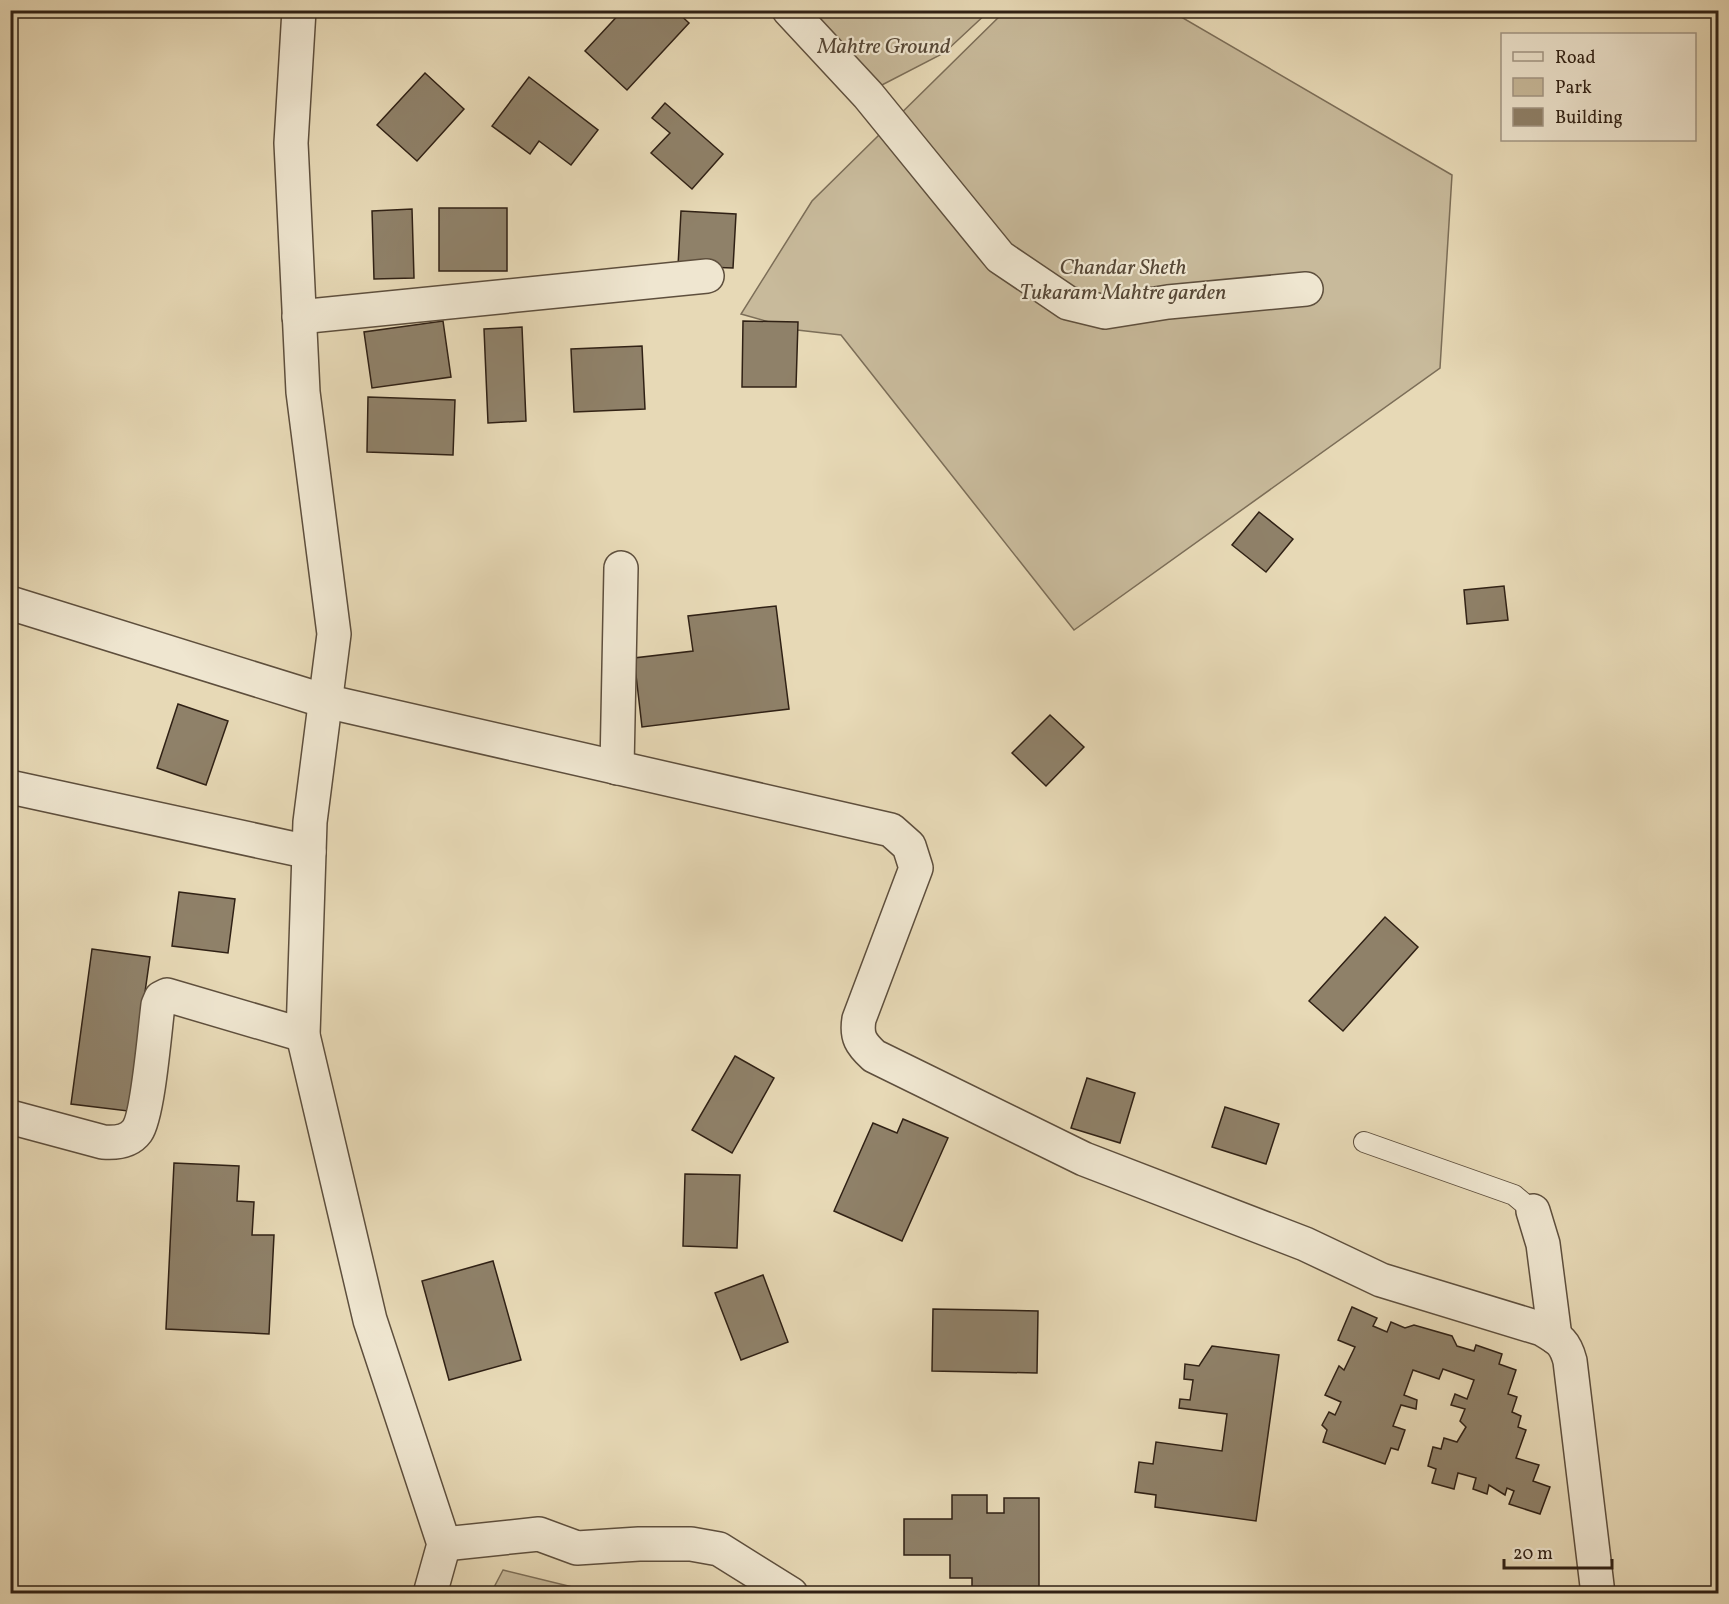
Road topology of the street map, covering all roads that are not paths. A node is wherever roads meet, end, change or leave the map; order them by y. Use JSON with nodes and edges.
{"nodes":[{"id":1,"x":299,"y":10,"type":"edge"},
{"id":2,"x":789,"y":10,"type":"edge"},
{"id":3,"x":707,"y":276,"type":"dead end"},
{"id":4,"x":1306,"y":289,"type":"dead end"},
{"id":5,"x":299,"y":317,"type":"junction"},
{"id":6,"x":621,"y":568,"type":"dead end"},
{"id":7,"x":10,"y":603,"type":"edge"},
{"id":8,"x":325,"y":701,"type":"junction"},
{"id":9,"x":617,"y":768,"type":"junction"},
{"id":10,"x":10,"y":787,"type":"edge"},
{"id":11,"x":309,"y":852,"type":"junction"},
{"id":12,"x":303,"y":1035,"type":"junction"},
{"id":13,"x":10,"y":1117,"type":"edge"},
{"id":14,"x":1364,"y":1142,"type":"dead end"},
{"id":15,"x":1533,"y":1211,"type":"joint"},
{"id":16,"x":1555,"y":1337,"type":"junction"},
{"id":17,"x":444,"y":1544,"type":"junction"},
{"id":18,"x":430,"y":1593,"type":"edge"},
{"id":19,"x":790,"y":1593,"type":"edge"},
{"id":20,"x":1598,"y":1593,"type":"edge"}],
"edges":[{"from":1,"to":5,"type":"street"},
{"from":2,"to":4,"type":"street"},
{"from":3,"to":5,"type":"street"},
{"from":5,"to":8,"type":"street"},
{"from":6,"to":9,"type":"street"},
{"from":7,"to":8,"type":"street"},
{"from":8,"to":9,"type":"street"},
{"from":8,"to":11,"type":"street"},
{"from":9,"to":16,"type":"street"},
{"from":10,"to":11,"type":"street"},
{"from":11,"to":12,"type":"street"},
{"from":12,"to":13,"type":"street"},
{"from":12,"to":17,"type":"street"},
{"from":14,"to":15,"type":"lane"},
{"from":15,"to":16,"type":"street"},
{"from":16,"to":20,"type":"street"},
{"from":17,"to":18,"type":"street"},
{"from":17,"to":19,"type":"street"}]}
